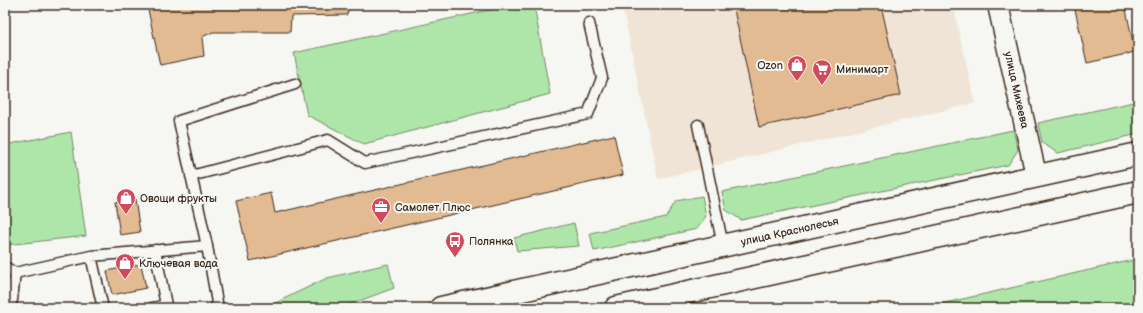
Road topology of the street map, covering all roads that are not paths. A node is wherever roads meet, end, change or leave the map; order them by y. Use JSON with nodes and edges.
{"nodes":[{"id":1,"x":998,"y":5,"type":"edge"},
{"id":2,"x":589,"y":23,"type":"dead end"},
{"id":3,"x":295,"y":84,"type":"dead end"},
{"id":4,"x":698,"y":125,"type":"dead end"},
{"id":5,"x":1138,"y":154,"type":"edge"},
{"id":6,"x":1036,"y":175,"type":"junction"},
{"id":7,"x":191,"y":176,"type":"junction"},
{"id":8,"x":1138,"y":192,"type":"edge"},
{"id":9,"x":207,"y":246,"type":"junction"},
{"id":10,"x":722,"y":246,"type":"junction"},
{"id":11,"x":155,"y":250,"type":"junction"},
{"id":12,"x":91,"y":256,"type":"junction"},
{"id":13,"x":5,"y":267,"type":"edge"},
{"id":14,"x":15,"y":273,"type":"junction"},
{"id":15,"x":10,"y":308,"type":"edge"},
{"id":16,"x":103,"y":308,"type":"edge"},
{"id":17,"x":152,"y":308,"type":"edge"},
{"id":18,"x":218,"y":308,"type":"edge"},
{"id":19,"x":441,"y":308,"type":"edge"},
{"id":20,"x":616,"y":308,"type":"edge"}],
"edges":[{"from":1,"to":6,"type":"street","name":"улица Михеева"},
{"from":2,"to":7,"type":"lane"},
{"from":3,"to":7,"type":"lane"},
{"from":4,"to":10,"type":"lane"},
{"from":5,"to":6,"type":"street","name":"улица Краснолесья"},
{"from":6,"to":10,"type":"street","name":"улица Краснолесья"},
{"from":7,"to":9,"type":"lane"},
{"from":8,"to":20,"type":"street"},
{"from":9,"to":11,"type":"lane"},
{"from":9,"to":18,"type":"lane"},
{"from":10,"to":19,"type":"street","name":"улица Краснолесья"},
{"from":11,"to":12,"type":"lane"},
{"from":11,"to":17,"type":"lane"},
{"from":12,"to":14,"type":"lane"},
{"from":12,"to":16,"type":"lane"},
{"from":13,"to":14,"type":"lane"},
{"from":14,"to":15,"type":"lane"}]}
